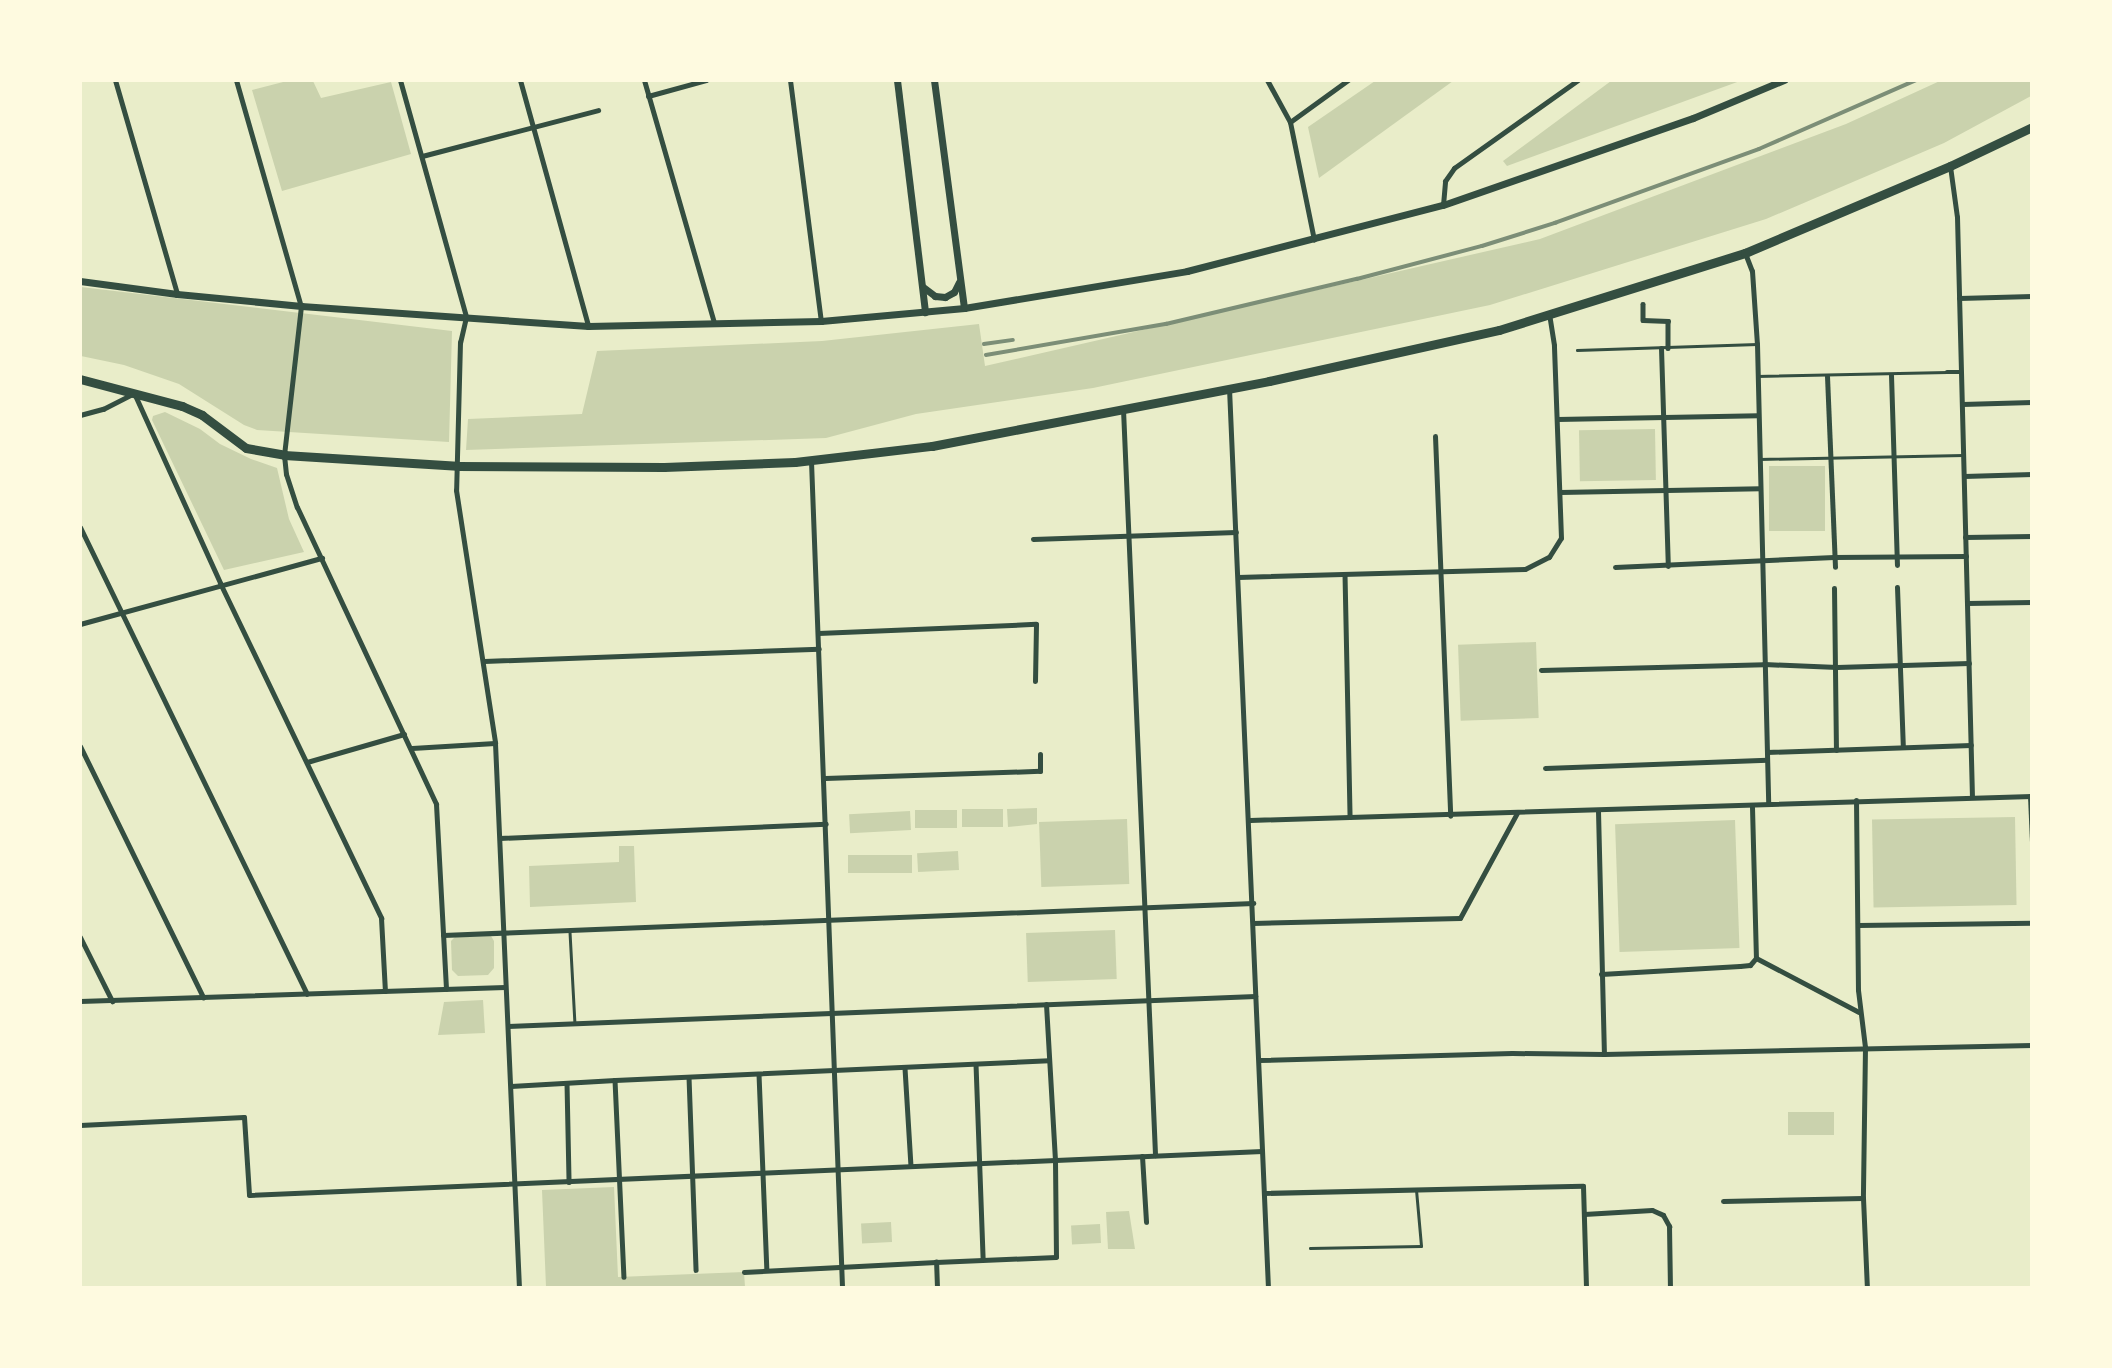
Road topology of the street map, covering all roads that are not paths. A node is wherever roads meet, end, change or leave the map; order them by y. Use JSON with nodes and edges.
{"nodes":[{"id":1,"x":115,"y":80,"type":"edge"},
{"id":2,"x":236,"y":80,"type":"edge"},
{"id":3,"x":400,"y":80,"type":"edge"},
{"id":4,"x":520,"y":80,"type":"edge"},
{"id":5,"x":644,"y":80,"type":"edge"},
{"id":6,"x":706,"y":80,"type":"edge"},
{"id":7,"x":790,"y":80,"type":"edge"},
{"id":8,"x":897,"y":80,"type":"edge"},
{"id":9,"x":934,"y":80,"type":"edge"},
{"id":10,"x":1267,"y":80,"type":"edge"},
{"id":11,"x":1348,"y":80,"type":"edge"},
{"id":12,"x":1578,"y":80,"type":"edge"},
{"id":13,"x":1784,"y":80,"type":"edge"},
{"id":14,"x":648,"y":96,"type":"junction"},
{"id":15,"x":598,"y":110,"type":"dead end"},
{"id":16,"x":1290,"y":122,"type":"junction"},
{"id":17,"x":533,"y":127,"type":"junction"},
{"id":18,"x":2032,"y":127,"type":"edge"},
{"id":19,"x":422,"y":156,"type":"junction"},
{"id":20,"x":1950,"y":166,"type":"junction"},
{"id":21,"x":1443,"y":205,"type":"junction"},
{"id":22,"x":1314,"y":240,"type":"junction"},
{"id":23,"x":1745,"y":253,"type":"junction"},
{"id":24,"x":960,"y":278,"type":"junction"},
{"id":25,"x":80,"y":281,"type":"edge"},
{"id":26,"x":923,"y":286,"type":"junction"},
{"id":27,"x":177,"y":294,"type":"junction"},
{"id":28,"x":2032,"y":296,"type":"edge"},
{"id":29,"x":1959,"y":298,"type":"junction"},
{"id":30,"x":1643,"y":304,"type":"dead end"},
{"id":31,"x":301,"y":306,"type":"junction"},
{"id":32,"x":964,"y":307,"type":"junction"},
{"id":33,"x":925,"y":312,"type":"junction"},
{"id":34,"x":1549,"y":315,"type":"junction"},
{"id":35,"x":466,"y":317,"type":"junction"},
{"id":36,"x":821,"y":321,"type":"junction"},
{"id":37,"x":714,"y":323,"type":"junction"},
{"id":38,"x":588,"y":326,"type":"junction"},
{"id":39,"x":1757,"y":344,"type":"junction"},
{"id":40,"x":1665,"y":348,"type":"junction"},
{"id":41,"x":1577,"y":350,"type":"dead end"},
{"id":42,"x":1947,"y":372,"type":"joint"},
{"id":43,"x":1961,"y":372,"type":"junction"},
{"id":44,"x":1891,"y":375,"type":"junction"},
{"id":45,"x":1758,"y":376,"type":"junction"},
{"id":46,"x":1828,"y":376,"type":"junction"},
{"id":47,"x":80,"y":379,"type":"edge"},
{"id":48,"x":1229,"y":388,"type":"junction"},
{"id":49,"x":134,"y":393,"type":"junction"},
{"id":50,"x":2032,"y":402,"type":"edge"},
{"id":51,"x":1962,"y":404,"type":"junction"},
{"id":52,"x":1123,"y":410,"type":"junction"},
{"id":53,"x":80,"y":415,"type":"edge"},
{"id":54,"x":1758,"y":415,"type":"junction"},
{"id":55,"x":1663,"y":417,"type":"junction"},
{"id":56,"x":1557,"y":419,"type":"junction"},
{"id":57,"x":1435,"y":436,"type":"dead end"},
{"id":58,"x":284,"y":455,"type":"junction"},
{"id":59,"x":1963,"y":455,"type":"junction"},
{"id":60,"x":1892,"y":456,"type":"junction"},
{"id":61,"x":1829,"y":458,"type":"junction"},
{"id":62,"x":1760,"y":459,"type":"junction"},
{"id":63,"x":811,"y":461,"type":"junction"},
{"id":64,"x":457,"y":466,"type":"junction"},
{"id":65,"x":2032,"y":474,"type":"edge"},
{"id":66,"x":1964,"y":476,"type":"junction"},
{"id":67,"x":1760,"y":488,"type":"junction"},
{"id":68,"x":1665,"y":489,"type":"junction"},
{"id":69,"x":1560,"y":492,"type":"junction"},
{"id":70,"x":80,"y":527,"type":"edge"},
{"id":71,"x":1236,"y":532,"type":"junction"},
{"id":72,"x":1129,"y":534,"type":"junction"},
{"id":73,"x":2032,"y":536,"type":"edge"},
{"id":74,"x":1965,"y":537,"type":"junction"},
{"id":75,"x":1033,"y":538,"type":"dead end"},
{"id":76,"x":1966,"y":556,"type":"junction"},
{"id":77,"x":322,"y":558,"type":"junction"},
{"id":78,"x":1834,"y":558,"type":"junction"},
{"id":79,"x":1762,"y":560,"type":"junction"},
{"id":80,"x":1896,"y":561,"type":"junction"},
{"id":81,"x":1668,"y":566,"type":"junction"},
{"id":82,"x":1615,"y":567,"type":"dead end"},
{"id":83,"x":1835,"y":567,"type":"dead end"},
{"id":84,"x":1441,"y":572,"type":"junction"},
{"id":85,"x":1345,"y":574,"type":"junction"},
{"id":86,"x":1238,"y":577,"type":"junction"},
{"id":87,"x":220,"y":583,"type":"junction"},
{"id":88,"x":1897,"y":587,"type":"dead end"},
{"id":89,"x":1834,"y":588,"type":"dead end"},
{"id":90,"x":2032,"y":601,"type":"edge"},
{"id":91,"x":1967,"y":603,"type":"junction"},
{"id":92,"x":121,"y":612,"type":"junction"},
{"id":93,"x":80,"y":624,"type":"edge"},
{"id":94,"x":818,"y":633,"type":"junction"},
{"id":95,"x":819,"y":649,"type":"junction"},
{"id":96,"x":484,"y":661,"type":"junction"},
{"id":97,"x":1969,"y":663,"type":"junction"},
{"id":98,"x":1764,"y":664,"type":"junction"},
{"id":99,"x":1899,"y":664,"type":"junction"},
{"id":100,"x":1837,"y":667,"type":"junction"},
{"id":101,"x":1541,"y":670,"type":"dead end"},
{"id":102,"x":1035,"y":681,"type":"dead end"},
{"id":103,"x":404,"y":734,"type":"junction"},
{"id":104,"x":495,"y":743,"type":"junction"},
{"id":105,"x":1971,"y":745,"type":"junction"},
{"id":106,"x":80,"y":746,"type":"edge"},
{"id":107,"x":412,"y":747,"type":"junction"},
{"id":108,"x":1903,"y":747,"type":"junction"},
{"id":109,"x":1836,"y":750,"type":"junction"},
{"id":110,"x":1767,"y":752,"type":"junction"},
{"id":111,"x":1040,"y":754,"type":"dead end"},
{"id":112,"x":1767,"y":760,"type":"junction"},
{"id":113,"x":307,"y":762,"type":"junction"},
{"id":114,"x":1545,"y":768,"type":"dead end"},
{"id":115,"x":825,"y":778,"type":"junction"},
{"id":116,"x":2031,"y":796,"type":"edge"},
{"id":117,"x":1972,"y":797,"type":"junction"},
{"id":118,"x":1856,"y":800,"type":"junction"},
{"id":119,"x":1768,"y":803,"type":"junction"},
{"id":120,"x":1752,"y":807,"type":"junction"},
{"id":121,"x":1598,"y":810,"type":"junction"},
{"id":122,"x":1517,"y":813,"type":"junction"},
{"id":123,"x":1450,"y":816,"type":"junction"},
{"id":124,"x":1350,"y":817,"type":"junction"},
{"id":125,"x":1250,"y":820,"type":"junction"},
{"id":126,"x":826,"y":824,"type":"junction"},
{"id":127,"x":500,"y":838,"type":"junction"},
{"id":128,"x":2032,"y":842,"type":"edge"},
{"id":129,"x":1253,"y":903,"type":"junction"},
{"id":130,"x":1142,"y":906,"type":"junction"},
{"id":131,"x":830,"y":919,"type":"junction"},
{"id":132,"x":1253,"y":923,"type":"junction"},
{"id":133,"x":2032,"y":923,"type":"edge"},
{"id":134,"x":1857,"y":925,"type":"junction"},
{"id":135,"x":570,"y":929,"type":"junction"},
{"id":136,"x":503,"y":932,"type":"junction"},
{"id":137,"x":443,"y":935,"type":"junction"},
{"id":138,"x":80,"y":937,"type":"edge"},
{"id":139,"x":1756,"y":958,"type":"junction"},
{"id":140,"x":1601,"y":974,"type":"junction"},
{"id":141,"x":505,"y":987,"type":"junction"},
{"id":142,"x":446,"y":989,"type":"junction"},
{"id":143,"x":385,"y":991,"type":"junction"},
{"id":144,"x":307,"y":994,"type":"junction"},
{"id":145,"x":1255,"y":996,"type":"junction"},
{"id":146,"x":203,"y":998,"type":"junction"},
{"id":147,"x":1147,"y":1000,"type":"junction"},
{"id":148,"x":80,"y":1001,"type":"edge"},
{"id":149,"x":112,"y":1001,"type":"junction"},
{"id":150,"x":1046,"y":1004,"type":"junction"},
{"id":151,"x":1859,"y":1012,"type":"junction"},
{"id":152,"x":833,"y":1013,"type":"junction"},
{"id":153,"x":575,"y":1023,"type":"junction"},
{"id":154,"x":508,"y":1026,"type":"junction"},
{"id":155,"x":2032,"y":1045,"type":"edge"},
{"id":156,"x":1865,"y":1047,"type":"junction"},
{"id":157,"x":1604,"y":1054,"type":"junction"},
{"id":158,"x":1049,"y":1060,"type":"junction"},
{"id":159,"x":1259,"y":1060,"type":"junction"},
{"id":160,"x":976,"y":1064,"type":"junction"},
{"id":161,"x":905,"y":1068,"type":"junction"},
{"id":162,"x":835,"y":1070,"type":"junction"},
{"id":163,"x":759,"y":1074,"type":"junction"},
{"id":164,"x":689,"y":1077,"type":"junction"},
{"id":165,"x":615,"y":1080,"type":"junction"},
{"id":166,"x":567,"y":1083,"type":"junction"},
{"id":167,"x":511,"y":1086,"type":"junction"},
{"id":168,"x":80,"y":1125,"type":"edge"},
{"id":169,"x":1262,"y":1151,"type":"junction"},
{"id":170,"x":1155,"y":1155,"type":"junction"},
{"id":171,"x":1142,"y":1156,"type":"junction"},
{"id":172,"x":1055,"y":1160,"type":"junction"},
{"id":173,"x":979,"y":1164,"type":"junction"},
{"id":174,"x":911,"y":1166,"type":"junction"},
{"id":175,"x":838,"y":1170,"type":"junction"},
{"id":176,"x":764,"y":1173,"type":"junction"},
{"id":177,"x":692,"y":1176,"type":"junction"},
{"id":178,"x":619,"y":1180,"type":"junction"},
{"id":179,"x":569,"y":1182,"type":"junction"},
{"id":180,"x":515,"y":1184,"type":"junction"},
{"id":181,"x":1416,"y":1190,"type":"junction"},
{"id":182,"x":1264,"y":1194,"type":"junction"},
{"id":183,"x":1863,"y":1198,"type":"junction"},
{"id":184,"x":1723,"y":1201,"type":"dead end"},
{"id":185,"x":1584,"y":1214,"type":"junction"},
{"id":186,"x":1146,"y":1222,"type":"dead end"},
{"id":187,"x":1310,"y":1248,"type":"dead end"},
{"id":188,"x":983,"y":1259,"type":"junction"},
{"id":189,"x":936,"y":1262,"type":"junction"},
{"id":190,"x":842,"y":1267,"type":"junction"},
{"id":191,"x":696,"y":1270,"type":"dead end"},
{"id":192,"x":767,"y":1270,"type":"junction"},
{"id":193,"x":744,"y":1272,"type":"dead end"},
{"id":194,"x":624,"y":1277,"type":"dead end"},
{"id":195,"x":519,"y":1287,"type":"edge"},
{"id":196,"x":842,"y":1287,"type":"edge"},
{"id":197,"x":937,"y":1287,"type":"edge"},
{"id":198,"x":1268,"y":1287,"type":"edge"},
{"id":199,"x":1586,"y":1287,"type":"edge"},
{"id":200,"x":1670,"y":1287,"type":"edge"},
{"id":201,"x":1867,"y":1287,"type":"edge"}],
"edges":[{"from":1,"to":27,"type":"street"},
{"from":2,"to":31,"type":"street"},
{"from":3,"to":19,"type":"street"},
{"from":4,"to":17,"type":"street"},
{"from":5,"to":14,"type":"street"},
{"from":6,"to":14,"type":"street"},
{"from":7,"to":36,"type":"street"},
{"from":8,"to":26,"type":"street"},
{"from":9,"to":24,"type":"street"},
{"from":10,"to":16,"type":"street"},
{"from":11,"to":16,"type":"street"},
{"from":12,"to":21,"type":"street"},
{"from":13,"to":21,"type":"street"},
{"from":14,"to":37,"type":"street"},
{"from":15,"to":17,"type":"street"},
{"from":16,"to":22,"type":"street"},
{"from":17,"to":19,"type":"street"},
{"from":17,"to":38,"type":"street"},
{"from":18,"to":20,"type":"main road"},
{"from":19,"to":35,"type":"street"},
{"from":20,"to":23,"type":"main road"},
{"from":20,"to":29,"type":"street"},
{"from":21,"to":22,"type":"street"},
{"from":22,"to":32,"type":"street"},
{"from":23,"to":34,"type":"main road"},
{"from":23,"to":39,"type":"street"},
{"from":24,"to":26,"type":"street"},
{"from":24,"to":32,"type":"street"},
{"from":25,"to":27,"type":"street"},
{"from":26,"to":33,"type":"street"},
{"from":27,"to":31,"type":"street"},
{"from":28,"to":29,"type":"street"},
{"from":29,"to":43,"type":"street"},
{"from":30,"to":40,"type":"street"},
{"from":31,"to":35,"type":"street"},
{"from":31,"to":58,"type":"street"},
{"from":32,"to":33,"type":"street"},
{"from":33,"to":36,"type":"street"},
{"from":34,"to":48,"type":"main road"},
{"from":34,"to":56,"type":"street"},
{"from":35,"to":38,"type":"street"},
{"from":35,"to":64,"type":"street"},
{"from":36,"to":37,"type":"street"},
{"from":37,"to":38,"type":"street"},
{"from":39,"to":40,"type":"lane"},
{"from":39,"to":45,"type":"street"},
{"from":40,"to":41,"type":"lane"},
{"from":40,"to":55,"type":"street"},
{"from":42,"to":43,"type":"street"},
{"from":42,"to":44,"type":"lane"},
{"from":43,"to":51,"type":"street"},
{"from":44,"to":46,"type":"lane"},
{"from":44,"to":60,"type":"street"},
{"from":45,"to":46,"type":"lane"},
{"from":45,"to":54,"type":"street"},
{"from":46,"to":61,"type":"street"},
{"from":47,"to":49,"type":"main road"},
{"from":48,"to":52,"type":"main road"},
{"from":48,"to":71,"type":"street"},
{"from":49,"to":53,"type":"street"},
{"from":49,"to":58,"type":"main road"},
{"from":49,"to":87,"type":"street"},
{"from":50,"to":51,"type":"street"},
{"from":51,"to":59,"type":"street"},
{"from":52,"to":63,"type":"main road"},
{"from":52,"to":72,"type":"street"},
{"from":54,"to":55,"type":"street"},
{"from":54,"to":62,"type":"street"},
{"from":55,"to":56,"type":"street"},
{"from":55,"to":68,"type":"street"},
{"from":56,"to":69,"type":"street"},
{"from":57,"to":84,"type":"street"},
{"from":58,"to":64,"type":"main road"},
{"from":58,"to":77,"type":"street"},
{"from":59,"to":60,"type":"lane"},
{"from":59,"to":66,"type":"street"},
{"from":60,"to":61,"type":"lane"},
{"from":60,"to":80,"type":"street"},
{"from":61,"to":62,"type":"lane"},
{"from":61,"to":78,"type":"street"},
{"from":62,"to":67,"type":"street"},
{"from":63,"to":64,"type":"main road"},
{"from":63,"to":94,"type":"street"},
{"from":64,"to":96,"type":"street"},
{"from":65,"to":66,"type":"street"},
{"from":66,"to":74,"type":"street"},
{"from":67,"to":68,"type":"street"},
{"from":67,"to":79,"type":"street"},
{"from":68,"to":69,"type":"street"},
{"from":68,"to":81,"type":"street"},
{"from":69,"to":84,"type":"street"},
{"from":70,"to":92,"type":"street"},
{"from":71,"to":72,"type":"street"},
{"from":71,"to":86,"type":"street"},
{"from":72,"to":75,"type":"street"},
{"from":72,"to":130,"type":"street"},
{"from":73,"to":74,"type":"street"},
{"from":74,"to":76,"type":"street"},
{"from":76,"to":80,"type":"street"},
{"from":76,"to":91,"type":"street"},
{"from":77,"to":87,"type":"street"},
{"from":77,"to":103,"type":"street"},
{"from":78,"to":79,"type":"street"},
{"from":78,"to":80,"type":"street"},
{"from":78,"to":83,"type":"street"},
{"from":79,"to":81,"type":"street"},
{"from":79,"to":98,"type":"street"},
{"from":81,"to":82,"type":"street"},
{"from":84,"to":85,"type":"street"},
{"from":84,"to":123,"type":"street"},
{"from":85,"to":86,"type":"street"},
{"from":85,"to":124,"type":"street"},
{"from":86,"to":125,"type":"street"},
{"from":87,"to":92,"type":"street"},
{"from":87,"to":113,"type":"street"},
{"from":88,"to":99,"type":"street"},
{"from":89,"to":100,"type":"street"},
{"from":90,"to":91,"type":"street"},
{"from":91,"to":97,"type":"street"},
{"from":92,"to":93,"type":"street"},
{"from":92,"to":144,"type":"street"},
{"from":94,"to":95,"type":"street"},
{"from":94,"to":102,"type":"street"},
{"from":95,"to":96,"type":"street"},
{"from":95,"to":115,"type":"street"},
{"from":96,"to":104,"type":"street"},
{"from":97,"to":99,"type":"street"},
{"from":97,"to":105,"type":"street"},
{"from":98,"to":100,"type":"street"},
{"from":98,"to":101,"type":"street"},
{"from":98,"to":110,"type":"street"},
{"from":99,"to":100,"type":"street"},
{"from":99,"to":108,"type":"street"},
{"from":100,"to":109,"type":"street"},
{"from":103,"to":107,"type":"street"},
{"from":103,"to":113,"type":"street"},
{"from":104,"to":107,"type":"street"},
{"from":104,"to":127,"type":"street"},
{"from":105,"to":108,"type":"street"},
{"from":105,"to":117,"type":"street"},
{"from":106,"to":146,"type":"street"},
{"from":107,"to":137,"type":"street"},
{"from":108,"to":109,"type":"street"},
{"from":109,"to":110,"type":"street"},
{"from":110,"to":112,"type":"street"},
{"from":111,"to":115,"type":"street"},
{"from":112,"to":114,"type":"street"},
{"from":112,"to":119,"type":"street"},
{"from":113,"to":143,"type":"street"},
{"from":115,"to":126,"type":"street"},
{"from":116,"to":117,"type":"street"},
{"from":116,"to":128,"type":"street"},
{"from":117,"to":118,"type":"street"},
{"from":118,"to":119,"type":"street"},
{"from":118,"to":134,"type":"street"},
{"from":119,"to":120,"type":"street"},
{"from":120,"to":121,"type":"street"},
{"from":120,"to":139,"type":"street"},
{"from":121,"to":122,"type":"street"},
{"from":121,"to":140,"type":"street"},
{"from":122,"to":123,"type":"street"},
{"from":122,"to":132,"type":"street"},
{"from":123,"to":124,"type":"street"},
{"from":124,"to":125,"type":"street"},
{"from":125,"to":129,"type":"street"},
{"from":126,"to":127,"type":"street"},
{"from":126,"to":131,"type":"street"},
{"from":127,"to":136,"type":"street"},
{"from":129,"to":130,"type":"street"},
{"from":129,"to":132,"type":"street"},
{"from":130,"to":131,"type":"street"},
{"from":130,"to":147,"type":"street"},
{"from":131,"to":135,"type":"street"},
{"from":131,"to":152,"type":"street"},
{"from":132,"to":145,"type":"street"},
{"from":133,"to":134,"type":"street"},
{"from":134,"to":151,"type":"street"},
{"from":135,"to":136,"type":"street"},
{"from":135,"to":153,"type":"lane"},
{"from":136,"to":137,"type":"street"},
{"from":136,"to":141,"type":"street"},
{"from":137,"to":142,"type":"street"},
{"from":138,"to":149,"type":"street"},
{"from":139,"to":140,"type":"street"},
{"from":139,"to":151,"type":"street"},
{"from":140,"to":157,"type":"street"},
{"from":141,"to":142,"type":"street"},
{"from":141,"to":154,"type":"street"},
{"from":142,"to":143,"type":"street"},
{"from":143,"to":144,"type":"street"},
{"from":144,"to":146,"type":"street"},
{"from":145,"to":147,"type":"street"},
{"from":145,"to":159,"type":"street"},
{"from":146,"to":149,"type":"street"},
{"from":147,"to":150,"type":"street"},
{"from":147,"to":170,"type":"street"},
{"from":148,"to":149,"type":"street"},
{"from":150,"to":152,"type":"street"},
{"from":150,"to":158,"type":"street"},
{"from":151,"to":156,"type":"street"},
{"from":152,"to":153,"type":"street"},
{"from":152,"to":162,"type":"street"},
{"from":153,"to":154,"type":"street"},
{"from":154,"to":167,"type":"street"},
{"from":155,"to":156,"type":"street"},
{"from":156,"to":157,"type":"street"},
{"from":156,"to":183,"type":"street"},
{"from":157,"to":159,"type":"street"},
{"from":158,"to":160,"type":"street"},
{"from":158,"to":172,"type":"street"},
{"from":159,"to":169,"type":"street"},
{"from":160,"to":161,"type":"street"},
{"from":160,"to":173,"type":"street"},
{"from":161,"to":162,"type":"street"},
{"from":161,"to":174,"type":"street"},
{"from":162,"to":163,"type":"street"},
{"from":162,"to":175,"type":"street"},
{"from":163,"to":164,"type":"street"},
{"from":163,"to":176,"type":"street"},
{"from":164,"to":165,"type":"street"},
{"from":164,"to":177,"type":"street"},
{"from":165,"to":166,"type":"street"},
{"from":165,"to":178,"type":"street"},
{"from":166,"to":167,"type":"street"},
{"from":166,"to":179,"type":"street"},
{"from":167,"to":180,"type":"street"},
{"from":168,"to":180,"type":"street"},
{"from":169,"to":170,"type":"street"},
{"from":169,"to":182,"type":"street"},
{"from":170,"to":171,"type":"street"},
{"from":171,"to":172,"type":"street"},
{"from":171,"to":186,"type":"street"},
{"from":172,"to":173,"type":"street"},
{"from":172,"to":188,"type":"street"},
{"from":173,"to":174,"type":"street"},
{"from":173,"to":188,"type":"street"},
{"from":174,"to":175,"type":"street"},
{"from":175,"to":176,"type":"street"},
{"from":175,"to":190,"type":"street"},
{"from":176,"to":177,"type":"street"},
{"from":176,"to":192,"type":"street"},
{"from":177,"to":178,"type":"street"},
{"from":177,"to":191,"type":"street"},
{"from":178,"to":179,"type":"street"},
{"from":178,"to":194,"type":"street"},
{"from":179,"to":180,"type":"street"},
{"from":180,"to":195,"type":"street"},
{"from":181,"to":182,"type":"street"},
{"from":181,"to":185,"type":"street"},
{"from":181,"to":187,"type":"lane"},
{"from":182,"to":198,"type":"street"},
{"from":183,"to":184,"type":"street"},
{"from":183,"to":201,"type":"street"},
{"from":185,"to":199,"type":"street"},
{"from":185,"to":200,"type":"street"},
{"from":188,"to":189,"type":"street"},
{"from":189,"to":190,"type":"street"},
{"from":189,"to":197,"type":"street"},
{"from":190,"to":192,"type":"street"},
{"from":190,"to":196,"type":"street"},
{"from":192,"to":193,"type":"street"}]}
